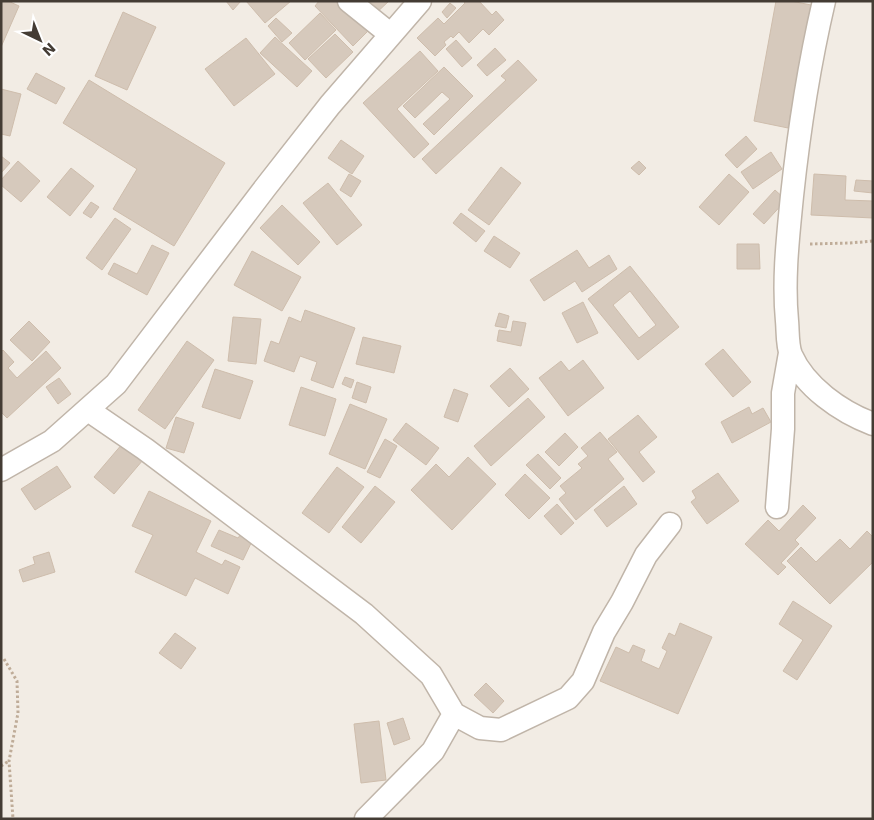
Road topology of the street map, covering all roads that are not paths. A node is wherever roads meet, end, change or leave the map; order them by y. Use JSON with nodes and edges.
{"nodes":[{"id":1,"x":349,"y":1,"type":"edge"},
{"id":2,"x":420,"y":1,"type":"edge"},
{"id":3,"x":824,"y":1,"type":"edge"},
{"id":4,"x":390,"y":34,"type":"junction"},
{"id":5,"x":790,"y":353,"type":"junction"},
{"id":6,"x":88,"y":410,"type":"junction"},
{"id":7,"x":873,"y":424,"type":"edge"},
{"id":8,"x":1,"y":470,"type":"edge"},
{"id":9,"x":777,"y":507,"type":"dead end"},
{"id":10,"x":670,"y":524,"type":"dead end"},
{"id":11,"x":454,"y":714,"type":"junction"},
{"id":12,"x":366,"y":819,"type":"edge"}],
"edges":[{"from":1,"to":4,"type":"street"},
{"from":2,"to":4,"type":"street"},
{"from":3,"to":5,"type":"street"},
{"from":4,"to":6,"type":"street"},
{"from":5,"to":7,"type":"street"},
{"from":5,"to":9,"type":"street"},
{"from":6,"to":8,"type":"street"},
{"from":6,"to":11,"type":"street"},
{"from":10,"to":11,"type":"street"},
{"from":11,"to":12,"type":"street"}]}
